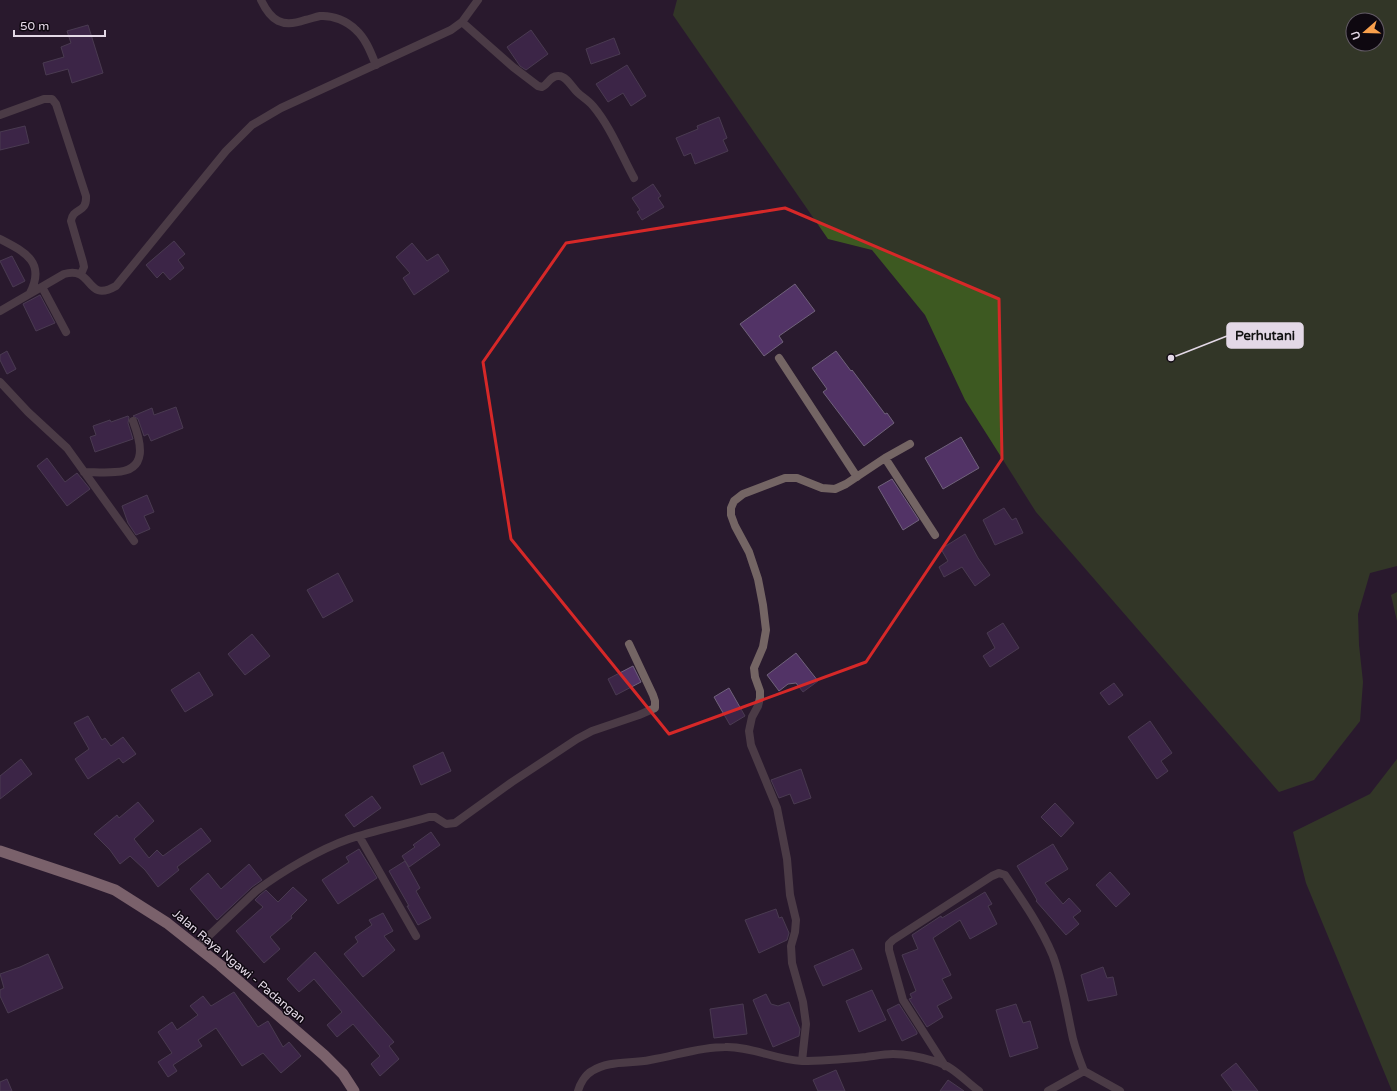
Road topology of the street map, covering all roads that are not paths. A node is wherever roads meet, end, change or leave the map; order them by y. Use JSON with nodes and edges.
{"nodes":[{"id":1,"x":261,"y":0,"type":"edge"},
{"id":2,"x":478,"y":0,"type":"edge"},
{"id":3,"x":462,"y":22,"type":"junction"},
{"id":4,"x":376,"y":65,"type":"junction"},
{"id":5,"x":0,"y":115,"type":"edge"},
{"id":6,"x":634,"y":178,"type":"dead end"},
{"id":7,"x":0,"y":239,"type":"edge"},
{"id":8,"x":81,"y":274,"type":"junction"},
{"id":9,"x":42,"y":287,"type":"junction"},
{"id":10,"x":29,"y":294,"type":"junction"},
{"id":11,"x":0,"y":311,"type":"edge"},
{"id":12,"x":66,"y":332,"type":"dead end"},
{"id":13,"x":779,"y":358,"type":"dead end"},
{"id":14,"x":0,"y":382,"type":"edge"},
{"id":15,"x":132,"y":421,"type":"dead end"},
{"id":16,"x":910,"y":444,"type":"dead end"},
{"id":17,"x":885,"y":458,"type":"junction"},
{"id":18,"x":84,"y":472,"type":"junction"},
{"id":19,"x":857,"y":477,"type":"junction"},
{"id":20,"x":935,"y":535,"type":"dead end"},
{"id":21,"x":134,"y":541,"type":"dead end"},
{"id":22,"x":630,"y":644,"type":"dead end"},
{"id":23,"x":359,"y":836,"type":"junction"},
{"id":24,"x":0,"y":851,"type":"edge"},
{"id":25,"x":416,"y":936,"type":"dead end"},
{"id":26,"x":197,"y":947,"type":"junction"},
{"id":27,"x":802,"y":1061,"type":"junction"},
{"id":28,"x":945,"y":1066,"type":"junction"},
{"id":29,"x":1084,"y":1071,"type":"junction"},
{"id":30,"x":354,"y":1091,"type":"edge"},
{"id":31,"x":578,"y":1091,"type":"edge"},
{"id":32,"x":979,"y":1091,"type":"edge"},
{"id":33,"x":1048,"y":1091,"type":"edge"},
{"id":34,"x":1120,"y":1091,"type":"edge"}],
"edges":[{"from":1,"to":4,"type":"street"},
{"from":2,"to":3,"type":"street"},
{"from":3,"to":4,"type":"street"},
{"from":3,"to":6,"type":"street"},
{"from":4,"to":8,"type":"street"},
{"from":5,"to":8,"type":"street"},
{"from":7,"to":10,"type":"street"},
{"from":8,"to":9,"type":"street"},
{"from":9,"to":10,"type":"street"},
{"from":9,"to":12,"type":"street"},
{"from":10,"to":11,"type":"street"},
{"from":13,"to":19,"type":"street"},
{"from":14,"to":18,"type":"street"},
{"from":15,"to":18,"type":"street"},
{"from":16,"to":17,"type":"street"},
{"from":17,"to":19,"type":"street"},
{"from":17,"to":20,"type":"street"},
{"from":18,"to":21,"type":"street"},
{"from":19,"to":27,"type":"street"},
{"from":22,"to":23,"type":"street"},
{"from":23,"to":25,"type":"street"},
{"from":23,"to":26,"type":"street"},
{"from":24,"to":26,"type":"highway","name":"Jalan Raya Ngawi - Padangan"},
{"from":26,"to":30,"type":"highway","name":"Jalan Raya Ngawi - Padangan"},
{"from":27,"to":28,"type":"street"},
{"from":27,"to":31,"type":"street"},
{"from":28,"to":29,"type":"street"},
{"from":28,"to":32,"type":"street"},
{"from":29,"to":33,"type":"street"},
{"from":29,"to":34,"type":"street"}]}
